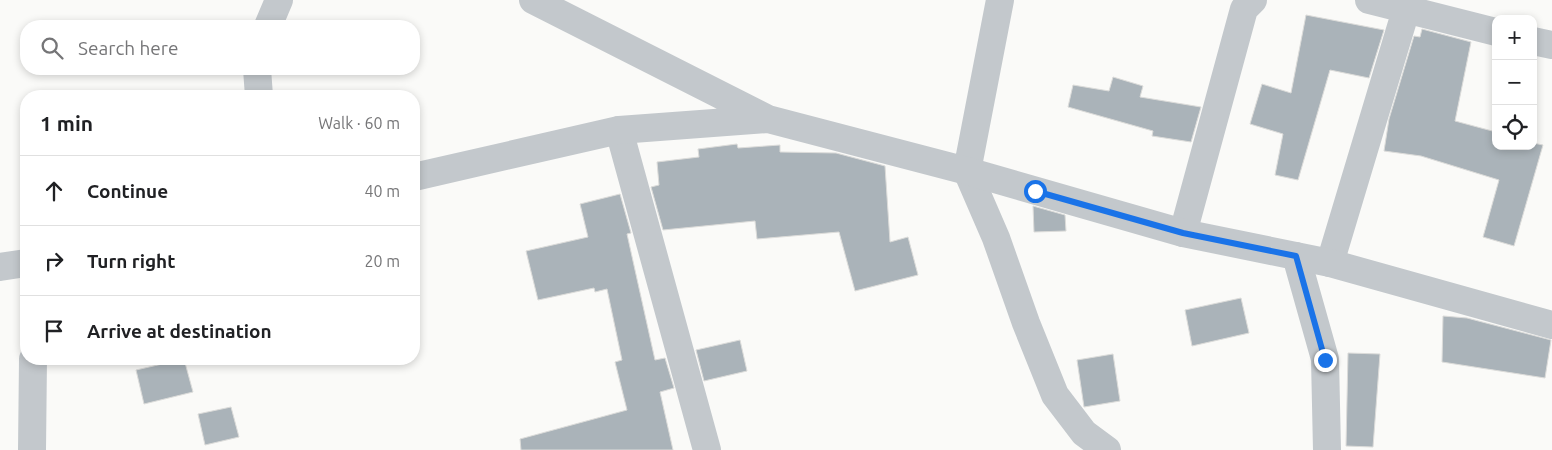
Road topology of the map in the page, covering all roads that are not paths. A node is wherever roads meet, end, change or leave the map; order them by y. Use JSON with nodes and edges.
{"nodes":[{"id":1,"x":279,"y":0,"type":"edge"},
{"id":2,"x":533,"y":0,"type":"edge"},
{"id":3,"x":1000,"y":0,"type":"edge"},
{"id":4,"x":1253,"y":0,"type":"edge"},
{"id":5,"x":1369,"y":0,"type":"edge"},
{"id":6,"x":1406,"y":10,"type":"junction"},
{"id":7,"x":271,"y":20,"type":"edge"},
{"id":8,"x":1492,"y":31,"type":"edge"},
{"id":9,"x":1537,"y":42,"type":"edge"},
{"id":10,"x":1552,"y":45,"type":"edge"},
{"id":11,"x":257,"y":75,"type":"edge"},
{"id":12,"x":258,"y":90,"type":"edge"},
{"id":13,"x":768,"y":119,"type":"junction"},
{"id":14,"x":619,"y":130,"type":"junction"},
{"id":15,"x":968,"y":171,"type":"junction"},
{"id":16,"x":420,"y":176,"type":"edge"},
{"id":17,"x":1183,"y":233,"type":"junction"},
{"id":18,"x":1296,"y":256,"type":"junction"},
{"id":19,"x":1330,"y":263,"type":"junction"},
{"id":20,"x":20,"y":264,"type":"edge"},
{"id":21,"x":0,"y":267,"type":"edge"},
{"id":22,"x":1552,"y":324,"type":"edge"},
{"id":23,"x":33,"y":365,"type":"edge"},
{"id":24,"x":32,"y":450,"type":"edge"},
{"id":25,"x":707,"y":450,"type":"edge"},
{"id":26,"x":1107,"y":450,"type":"edge"},
{"id":27,"x":1326,"y":450,"type":"edge"}],
"edges":[{"from":1,"to":7,"type":"street"},
{"from":2,"to":13,"type":"street"},
{"from":3,"to":15,"type":"street"},
{"from":4,"to":17,"type":"street"},
{"from":5,"to":6,"type":"street"},
{"from":6,"to":8,"type":"street"},
{"from":6,"to":19,"type":"street"},
{"from":9,"to":10,"type":"street"},
{"from":11,"to":12,"type":"street"},
{"from":13,"to":14,"type":"street"},
{"from":13,"to":15,"type":"street"},
{"from":14,"to":16,"type":"street"},
{"from":14,"to":25,"type":"street"},
{"from":15,"to":17,"type":"street"},
{"from":15,"to":26,"type":"street"},
{"from":17,"to":18,"type":"street"},
{"from":18,"to":19,"type":"street"},
{"from":18,"to":27,"type":"street"},
{"from":19,"to":22,"type":"street"},
{"from":20,"to":21,"type":"street"},
{"from":23,"to":24,"type":"street"}]}
